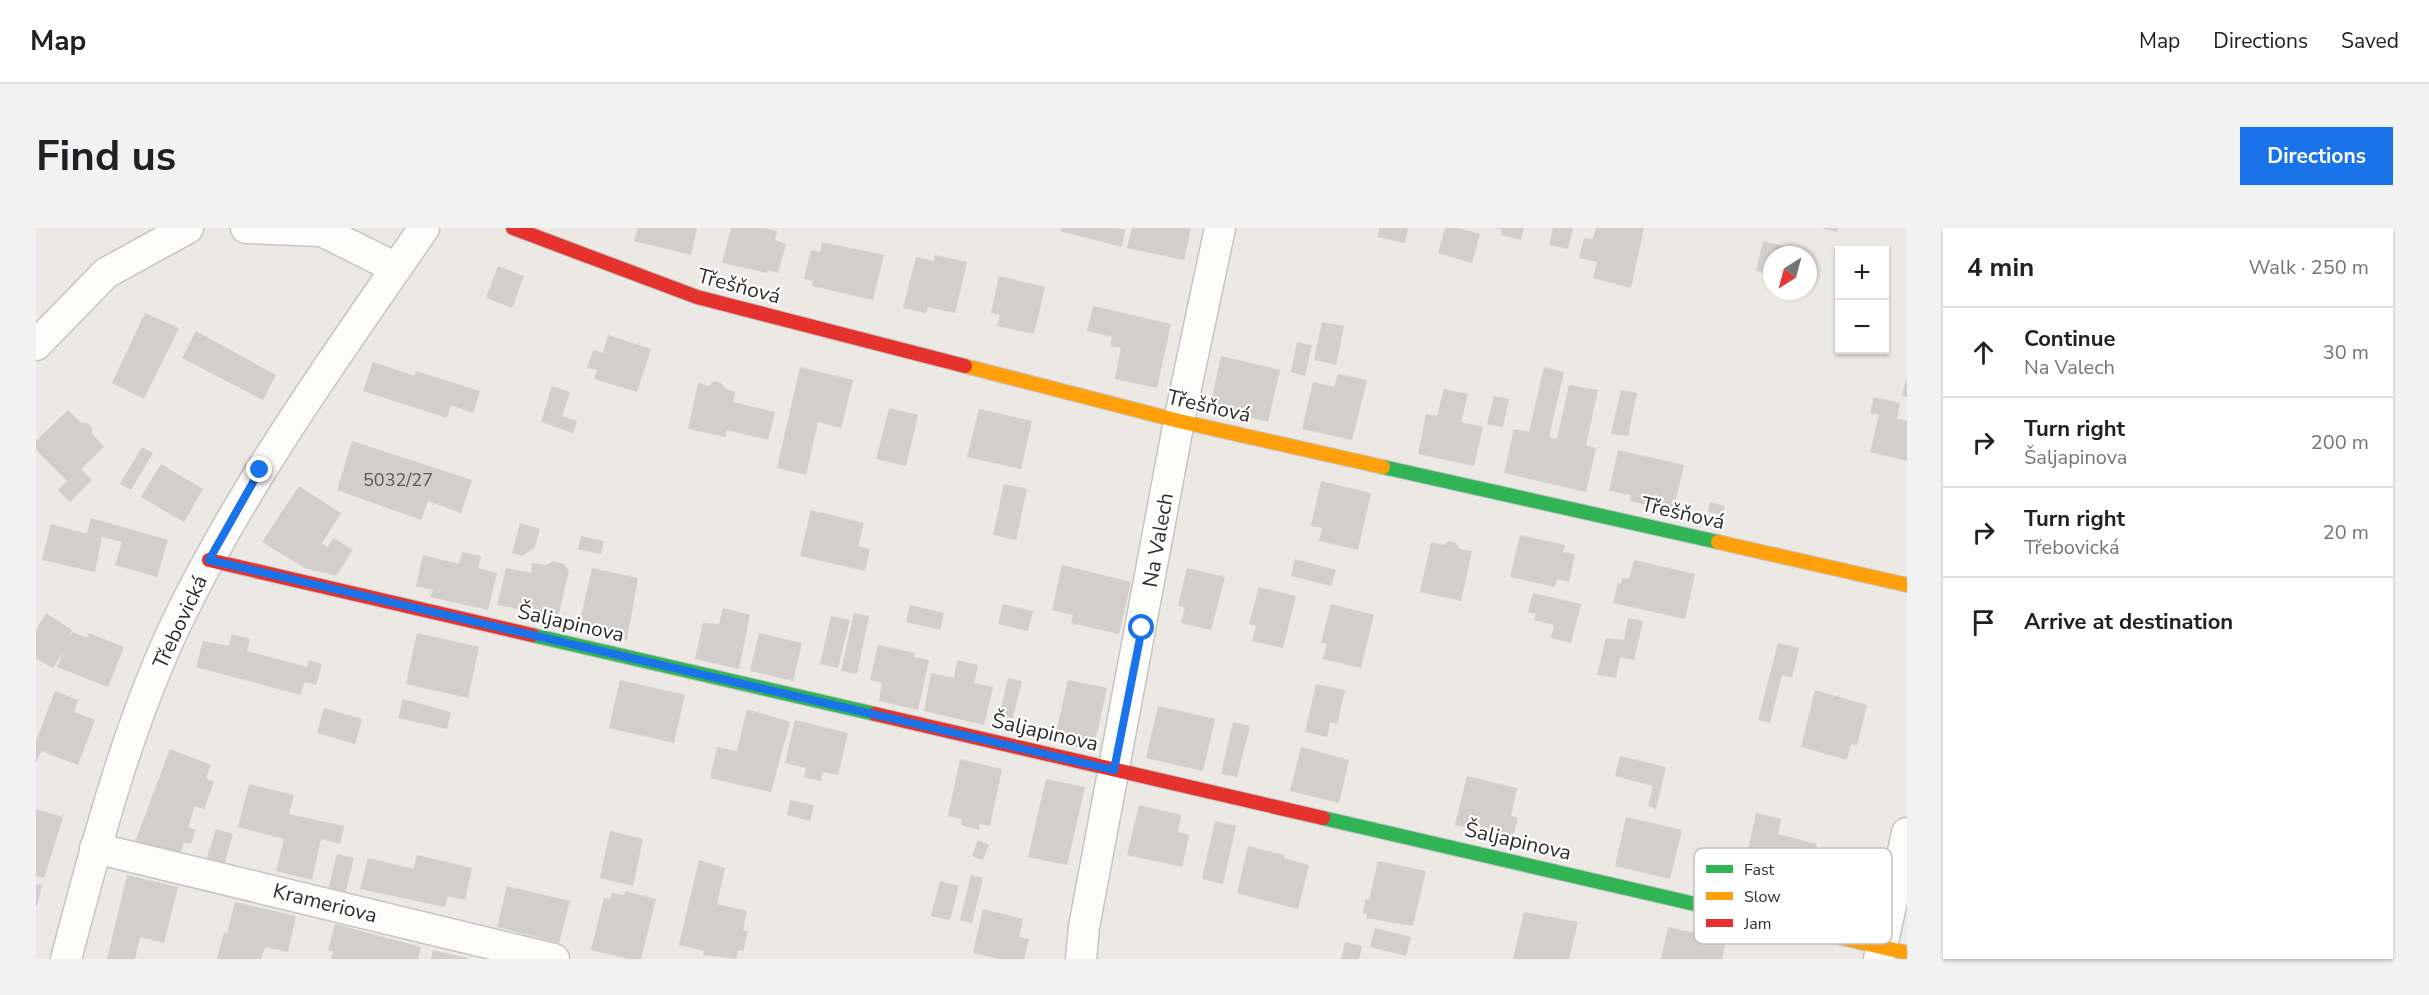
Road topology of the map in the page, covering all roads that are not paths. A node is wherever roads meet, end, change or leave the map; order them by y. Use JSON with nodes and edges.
{"nodes":[{"id":1,"x":188,"y":228,"type":"edge"},
{"id":2,"x":246,"y":228,"type":"edge"},
{"id":3,"x":424,"y":228,"type":"edge"},
{"id":4,"x":513,"y":228,"type":"edge"},
{"id":5,"x":1220,"y":228,"type":"edge"},
{"id":6,"x":317,"y":229,"type":"edge"},
{"id":7,"x":396,"y":268,"type":"junction"},
{"id":8,"x":36,"y":345,"type":"edge"},
{"id":9,"x":1179,"y":421,"type":"junction"},
{"id":10,"x":209,"y":560,"type":"junction"},
{"id":11,"x":1907,"y":585,"type":"edge"},
{"id":12,"x":1114,"y":770,"type":"junction"},
{"id":13,"x":1907,"y":833,"type":"edge"},
{"id":14,"x":95,"y":848,"type":"junction"},
{"id":15,"x":1694,"y":907,"type":"edge"},
{"id":16,"x":1892,"y":939,"type":"edge"},
{"id":17,"x":1852,"y":944,"type":"edge"},
{"id":18,"x":1890,"y":953,"type":"edge"},
{"id":19,"x":66,"y":959,"type":"edge"},
{"id":20,"x":554,"y":959,"type":"edge"},
{"id":21,"x":1081,"y":959,"type":"edge"}],
"edges":[{"from":1,"to":8,"type":"street"},
{"from":2,"to":6,"type":"street"},
{"from":3,"to":7,"type":"street","name":"Třebovická"},
{"from":4,"to":9,"type":"street","name":"Třešňová"},
{"from":5,"to":9,"type":"street","name":"Na Valech"},
{"from":6,"to":7,"type":"street"},
{"from":7,"to":10,"type":"street","name":"Třebovická"},
{"from":9,"to":11,"type":"street","name":"Třešňová"},
{"from":9,"to":12,"type":"street","name":"Na Valech"},
{"from":10,"to":12,"type":"street","name":"Šaljapinova"},
{"from":10,"to":14,"type":"street","name":"Třebovická"},
{"from":12,"to":15,"type":"street","name":"Šaljapinova"},
{"from":12,"to":21,"type":"street","name":"Na Valech"},
{"from":13,"to":16,"type":"street"},
{"from":14,"to":19,"type":"street","name":"Třebovická"},
{"from":14,"to":20,"type":"street","name":"Krameriova"},
{"from":17,"to":18,"type":"street","name":"Šaljapinova"}]}
